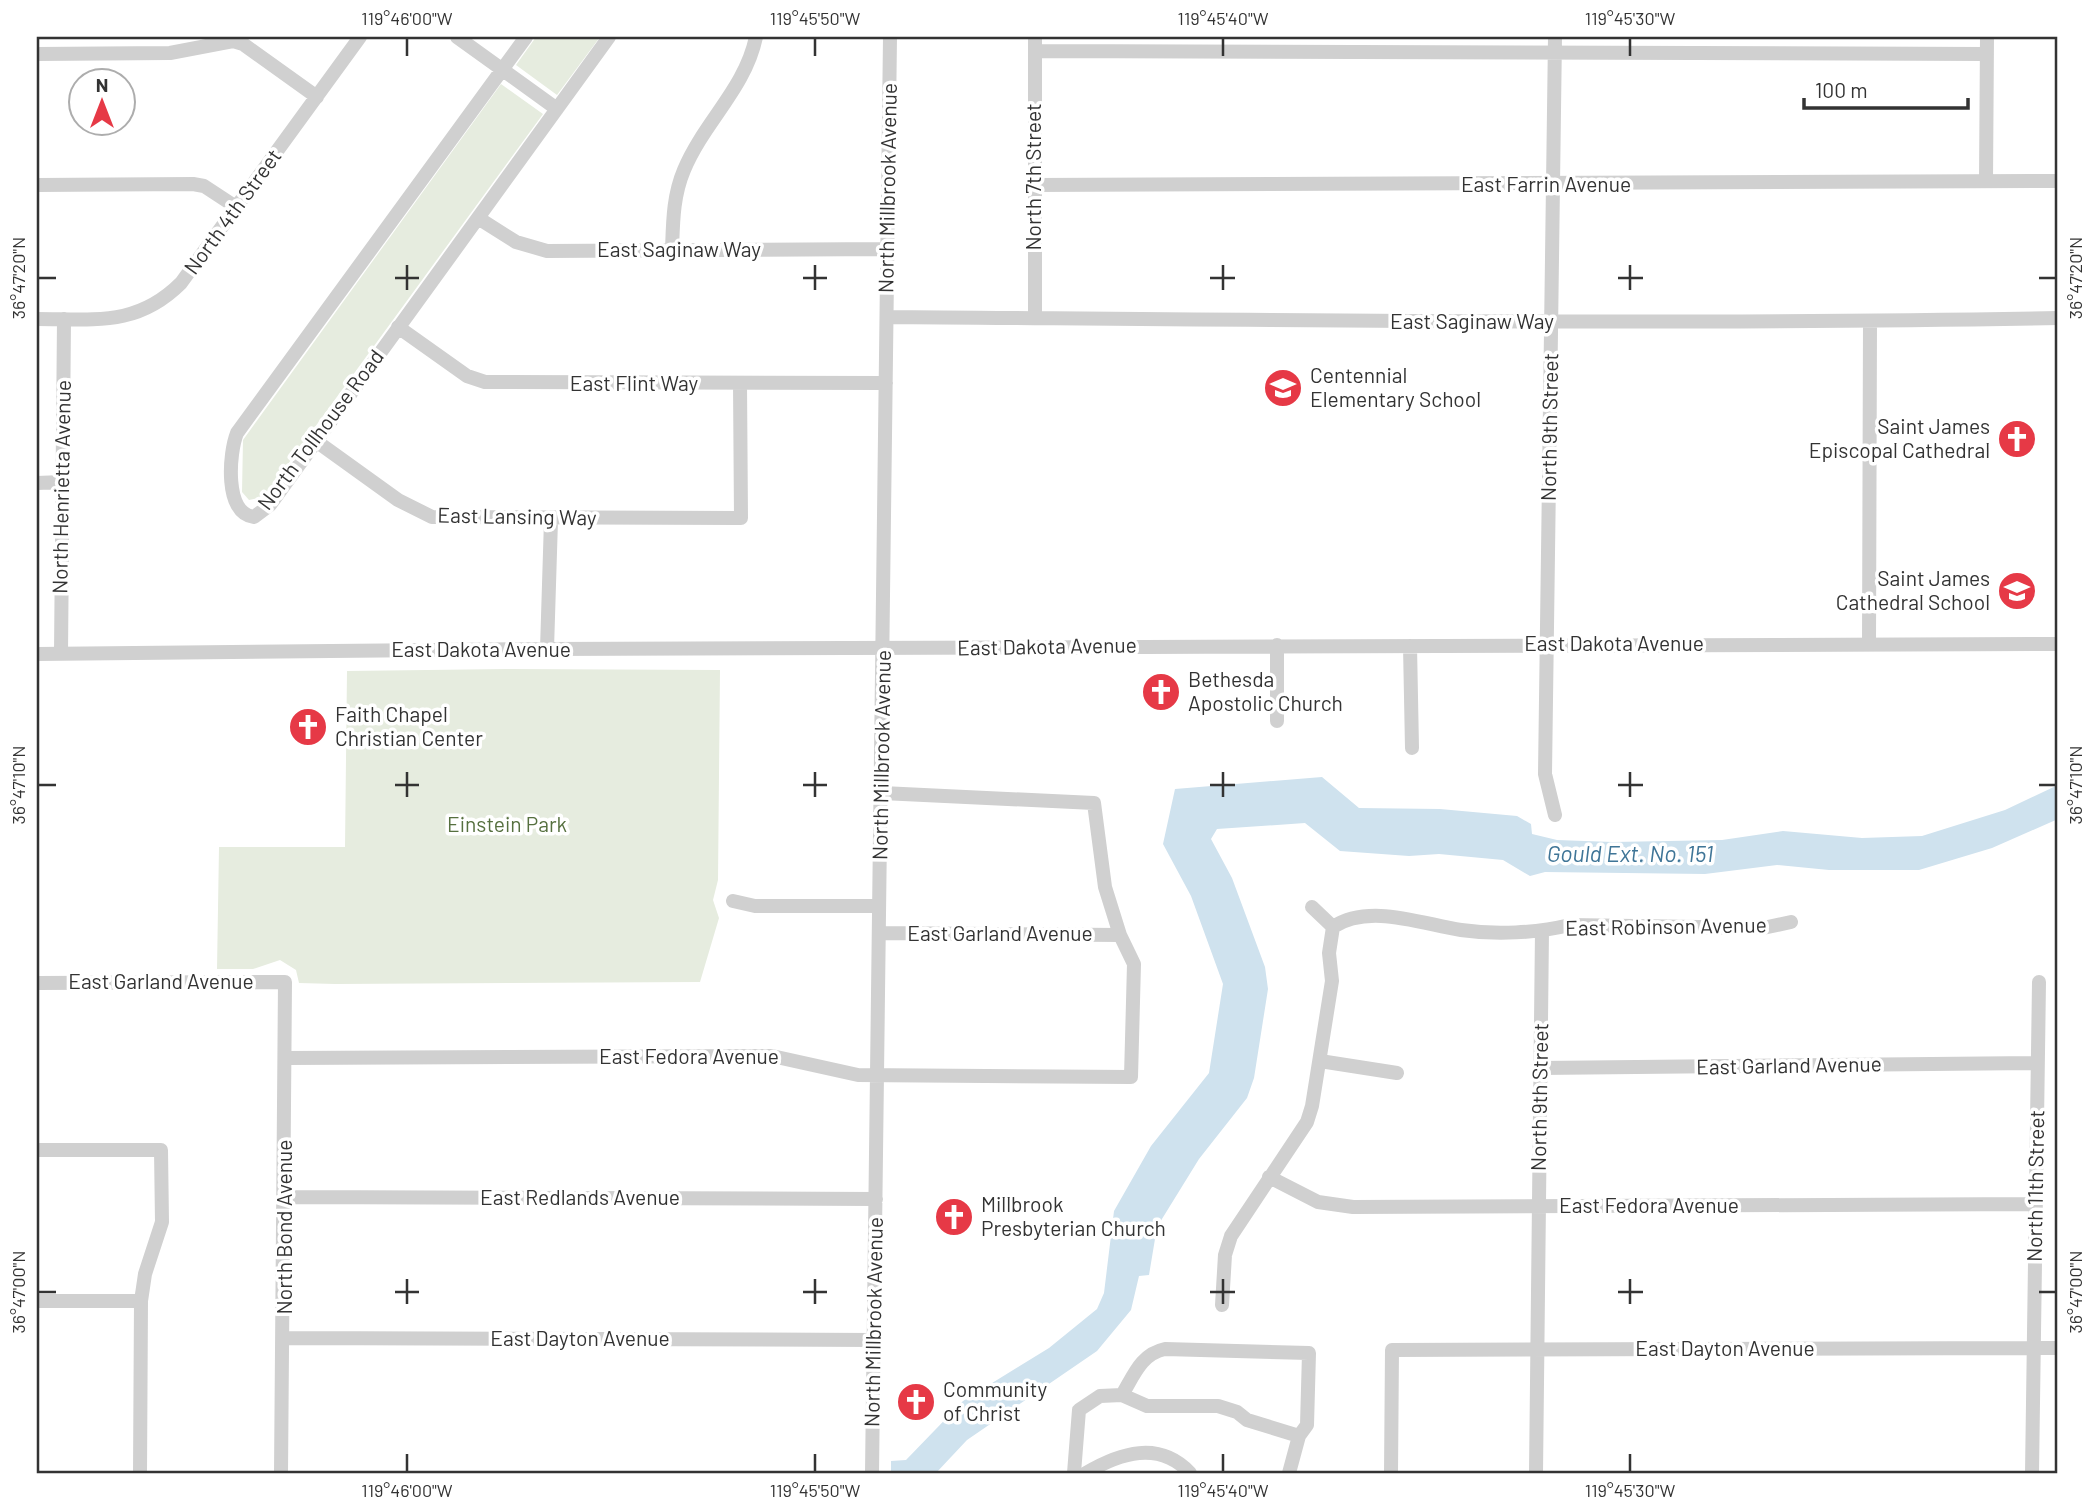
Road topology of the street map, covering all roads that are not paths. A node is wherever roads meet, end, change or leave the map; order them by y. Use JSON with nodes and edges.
{"nodes":[{"id":1,"x":360,"y":37,"type":"edge"},
{"id":2,"x":457,"y":37,"type":"edge"},
{"id":3,"x":526,"y":37,"type":"edge"},
{"id":4,"x":609,"y":37,"type":"edge"},
{"id":5,"x":756,"y":37,"type":"edge"},
{"id":6,"x":891,"y":37,"type":"edge"},
{"id":7,"x":1987,"y":37,"type":"edge"},
{"id":8,"x":1035,"y":44,"type":"edge"},
{"id":9,"x":1555,"y":44,"type":"edge"},
{"id":10,"x":37,"y":54,"type":"edge"},
{"id":11,"x":1987,"y":54,"type":"junction"},
{"id":12,"x":503,"y":69,"type":"junction"},
{"id":13,"x":317,"y":97,"type":"junction"},
{"id":14,"x":557,"y":109,"type":"junction"},
{"id":15,"x":1986,"y":181,"type":"junction"},
{"id":16,"x":2058,"y":181,"type":"edge"},
{"id":17,"x":37,"y":185,"type":"edge"},
{"id":18,"x":1034,"y":185,"type":"junction"},
{"id":19,"x":1553,"y":185,"type":"junction"},
{"id":20,"x":236,"y":207,"type":"junction"},
{"id":21,"x":478,"y":218,"type":"junction"},
{"id":22,"x":888,"y":249,"type":"junction"},
{"id":23,"x":673,"y":250,"type":"junction"},
{"id":24,"x":887,"y":317,"type":"junction"},
{"id":25,"x":1035,"y":318,"type":"junction"},
{"id":26,"x":2058,"y":318,"type":"edge"},
{"id":27,"x":37,"y":319,"type":"edge"},
{"id":28,"x":64,"y":319,"type":"junction"},
{"id":29,"x":1551,"y":321,"type":"junction"},
{"id":30,"x":1870,"y":321,"type":"junction"},
{"id":31,"x":398,"y":327,"type":"junction"},
{"id":32,"x":886,"y":383,"type":"junction"},
{"id":33,"x":740,"y":384,"type":"junction"},
{"id":34,"x":316,"y":441,"type":"junction"},
{"id":35,"x":37,"y":482,"type":"edge"},
{"id":36,"x":62,"y":482,"type":"junction"},
{"id":37,"x":551,"y":520,"type":"junction"},
{"id":38,"x":2058,"y":643,"type":"edge"},
{"id":39,"x":1869,"y":644,"type":"junction"},
{"id":40,"x":1277,"y":645,"type":"junction"},
{"id":41,"x":1547,"y":645,"type":"junction"},
{"id":42,"x":1410,"y":646,"type":"junction"},
{"id":43,"x":547,"y":649,"type":"junction"},
{"id":44,"x":884,"y":649,"type":"junction"},
{"id":45,"x":37,"y":654,"type":"edge"},
{"id":46,"x":61,"y":654,"type":"junction"},
{"id":47,"x":1277,"y":721,"type":"dead end"},
{"id":48,"x":1412,"y":748,"type":"dead end"},
{"id":49,"x":882,"y":793,"type":"junction"},
{"id":50,"x":1555,"y":815,"type":"dead end"},
{"id":51,"x":733,"y":901,"type":"dead end"},
{"id":52,"x":879,"y":906,"type":"junction"},
{"id":53,"x":1312,"y":907,"type":"dead end"},
{"id":54,"x":1791,"y":922,"type":"dead end"},
{"id":55,"x":1333,"y":927,"type":"junction"},
{"id":56,"x":1542,"y":931,"type":"junction"},
{"id":57,"x":879,"y":933,"type":"junction"},
{"id":58,"x":1120,"y":935,"type":"junction"},
{"id":59,"x":37,"y":982,"type":"edge"},
{"id":60,"x":285,"y":982,"type":"joint"},
{"id":61,"x":2039,"y":982,"type":"dead end"},
{"id":62,"x":286,"y":1058,"type":"junction"},
{"id":63,"x":1320,"y":1061,"type":"junction"},
{"id":64,"x":2038,"y":1063,"type":"junction"},
{"id":65,"x":1540,"y":1068,"type":"junction"},
{"id":66,"x":1397,"y":1073,"type":"dead end"},
{"id":67,"x":877,"y":1075,"type":"junction"},
{"id":68,"x":37,"y":1150,"type":"edge"},
{"id":69,"x":1269,"y":1177,"type":"junction"},
{"id":70,"x":284,"y":1197,"type":"junction"},
{"id":71,"x":876,"y":1199,"type":"junction"},
{"id":72,"x":2036,"y":1204,"type":"junction"},
{"id":73,"x":1539,"y":1206,"type":"junction"},
{"id":74,"x":37,"y":1301,"type":"edge"},
{"id":75,"x":141,"y":1301,"type":"junction"},
{"id":76,"x":1222,"y":1305,"type":"dead end"},
{"id":77,"x":284,"y":1338,"type":"junction"},
{"id":78,"x":875,"y":1340,"type":"junction"},
{"id":79,"x":2034,"y":1348,"type":"junction"},
{"id":80,"x":2058,"y":1348,"type":"edge"},
{"id":81,"x":1537,"y":1349,"type":"junction"},
{"id":82,"x":1122,"y":1395,"type":"junction"},
{"id":83,"x":1299,"y":1436,"type":"junction"},
{"id":84,"x":140,"y":1473,"type":"edge"},
{"id":85,"x":281,"y":1473,"type":"edge"},
{"id":86,"x":872,"y":1473,"type":"edge"},
{"id":87,"x":1074,"y":1473,"type":"edge"},
{"id":88,"x":1086,"y":1473,"type":"edge"},
{"id":89,"x":1190,"y":1473,"type":"edge"},
{"id":90,"x":1289,"y":1473,"type":"edge"},
{"id":91,"x":1391,"y":1473,"type":"edge"},
{"id":92,"x":1536,"y":1473,"type":"edge"},
{"id":93,"x":2032,"y":1473,"type":"edge"}],
"edges":[{"from":1,"to":13,"type":"street","name":"North 4th Street"},
{"from":2,"to":12,"type":"street"},
{"from":3,"to":12,"type":"street","name":"North Tollhouse Road"},
{"from":4,"to":14,"type":"street","name":"North Tollhouse Road"},
{"from":5,"to":23,"type":"street"},
{"from":6,"to":22,"type":"street","name":"North Millbrook Avenue"},
{"from":7,"to":11,"type":"street"},
{"from":8,"to":9,"type":"street"},
{"from":8,"to":18,"type":"street","name":"North 7th Street"},
{"from":9,"to":11,"type":"street"},
{"from":9,"to":19,"type":"street","name":"North 9th Street"},
{"from":10,"to":13,"type":"street"},
{"from":11,"to":15,"type":"street"},
{"from":12,"to":14,"type":"street"},
{"from":12,"to":34,"type":"street","name":"North Tollhouse Road"},
{"from":13,"to":20,"type":"street","name":"North 4th Street"},
{"from":14,"to":21,"type":"street","name":"North Tollhouse Road"},
{"from":15,"to":16,"type":"street","name":"East Farrin Avenue"},
{"from":15,"to":19,"type":"street","name":"East Farrin Avenue"},
{"from":17,"to":20,"type":"street"},
{"from":18,"to":19,"type":"street","name":"East Farrin Avenue"},
{"from":18,"to":25,"type":"street","name":"North 7th Street"},
{"from":19,"to":29,"type":"street","name":"North 9th Street"},
{"from":20,"to":28,"type":"street","name":"North 4th Street"},
{"from":21,"to":23,"type":"street","name":"East Saginaw Way"},
{"from":21,"to":31,"type":"street","name":"North Tollhouse Road"},
{"from":22,"to":23,"type":"street","name":"East Saginaw Way"},
{"from":22,"to":24,"type":"street","name":"North Millbrook Avenue"},
{"from":24,"to":25,"type":"street","name":"East Saginaw Way"},
{"from":24,"to":32,"type":"street","name":"North Millbrook Avenue"},
{"from":25,"to":29,"type":"street","name":"East Saginaw Way"},
{"from":26,"to":30,"type":"street","name":"East Saginaw Way"},
{"from":27,"to":28,"type":"street"},
{"from":28,"to":36,"type":"street","name":"North Henrietta Avenue"},
{"from":29,"to":30,"type":"street","name":"East Saginaw Way"},
{"from":29,"to":41,"type":"street","name":"North 9th Street"},
{"from":30,"to":39,"type":"street"},
{"from":31,"to":33,"type":"street","name":"East Flint Way"},
{"from":31,"to":34,"type":"street","name":"North Tollhouse Road"},
{"from":32,"to":33,"type":"street","name":"East Flint Way"},
{"from":32,"to":44,"type":"street","name":"North Millbrook Avenue"},
{"from":33,"to":37,"type":"street","name":"East Lansing Way"},
{"from":34,"to":37,"type":"street","name":"East Lansing Way"},
{"from":35,"to":36,"type":"street"},
{"from":36,"to":46,"type":"street","name":"North Henrietta Avenue"},
{"from":37,"to":43,"type":"street"},
{"from":38,"to":39,"type":"street","name":"East Dakota Avenue"},
{"from":39,"to":41,"type":"street","name":"East Dakota Avenue"},
{"from":40,"to":42,"type":"street","name":"East Dakota Avenue"},
{"from":40,"to":44,"type":"street","name":"East Dakota Avenue"},
{"from":40,"to":47,"type":"street"},
{"from":41,"to":42,"type":"street","name":"East Dakota Avenue"},
{"from":41,"to":50,"type":"street","name":"North 9th Street"},
{"from":42,"to":48,"type":"street"},
{"from":43,"to":44,"type":"street","name":"East Dakota Avenue"},
{"from":43,"to":46,"type":"street","name":"East Dakota Avenue"},
{"from":44,"to":49,"type":"street","name":"North Millbrook Avenue"},
{"from":45,"to":46,"type":"street","name":"East Dakota Avenue"},
{"from":49,"to":52,"type":"street","name":"North Millbrook Avenue"},
{"from":49,"to":58,"type":"street"},
{"from":51,"to":52,"type":"street"},
{"from":52,"to":57,"type":"street","name":"North Millbrook Avenue"},
{"from":53,"to":55,"type":"street"},
{"from":54,"to":56,"type":"street","name":"East Robinson Avenue"},
{"from":55,"to":56,"type":"street"},
{"from":55,"to":63,"type":"street"},
{"from":56,"to":65,"type":"street","name":"North 9th Street"},
{"from":57,"to":58,"type":"street","name":"East Garland Avenue"},
{"from":57,"to":67,"type":"street","name":"North Millbrook Avenue"},
{"from":58,"to":67,"type":"street","name":"East Fedora Avenue"},
{"from":59,"to":60,"type":"street","name":"East Garland Avenue"},
{"from":60,"to":62,"type":"street","name":"North Bond Avenue"},
{"from":61,"to":64,"type":"street","name":"North 11th Street"},
{"from":62,"to":67,"type":"street","name":"East Fedora Avenue"},
{"from":62,"to":70,"type":"street","name":"North Bond Avenue"},
{"from":63,"to":66,"type":"street"},
{"from":63,"to":69,"type":"street"},
{"from":64,"to":65,"type":"street","name":"East Garland Avenue"},
{"from":64,"to":72,"type":"street","name":"North 11th Street"},
{"from":65,"to":73,"type":"street","name":"North 9th Street"},
{"from":67,"to":71,"type":"street","name":"North Millbrook Avenue"},
{"from":68,"to":75,"type":"street"},
{"from":69,"to":73,"type":"street","name":"East Fedora Avenue"},
{"from":69,"to":76,"type":"street"},
{"from":70,"to":71,"type":"street","name":"East Redlands Avenue"},
{"from":70,"to":77,"type":"street","name":"North Bond Avenue"},
{"from":71,"to":78,"type":"street","name":"North Millbrook Avenue"},
{"from":72,"to":73,"type":"street","name":"East Fedora Avenue"},
{"from":72,"to":79,"type":"street","name":"North 11th Street"},
{"from":73,"to":81,"type":"street","name":"North 9th Street"},
{"from":74,"to":75,"type":"street"},
{"from":75,"to":84,"type":"street"},
{"from":77,"to":78,"type":"street","name":"East Dayton Avenue"},
{"from":77,"to":85,"type":"street","name":"North Bond Avenue"},
{"from":78,"to":86,"type":"street","name":"North Millbrook Avenue"},
{"from":79,"to":80,"type":"street","name":"East Dayton Avenue"},
{"from":79,"to":81,"type":"street","name":"East Dayton Avenue"},
{"from":79,"to":93,"type":"street","name":"North 11th Street"},
{"from":81,"to":91,"type":"street","name":"East Dayton Avenue"},
{"from":81,"to":92,"type":"street","name":"North 9th Street"},
{"from":82,"to":83,"type":"street"},
{"from":82,"to":83,"type":"street"},
{"from":82,"to":87,"type":"street"},
{"from":83,"to":90,"type":"street"},
{"from":88,"to":89,"type":"street"}]}
